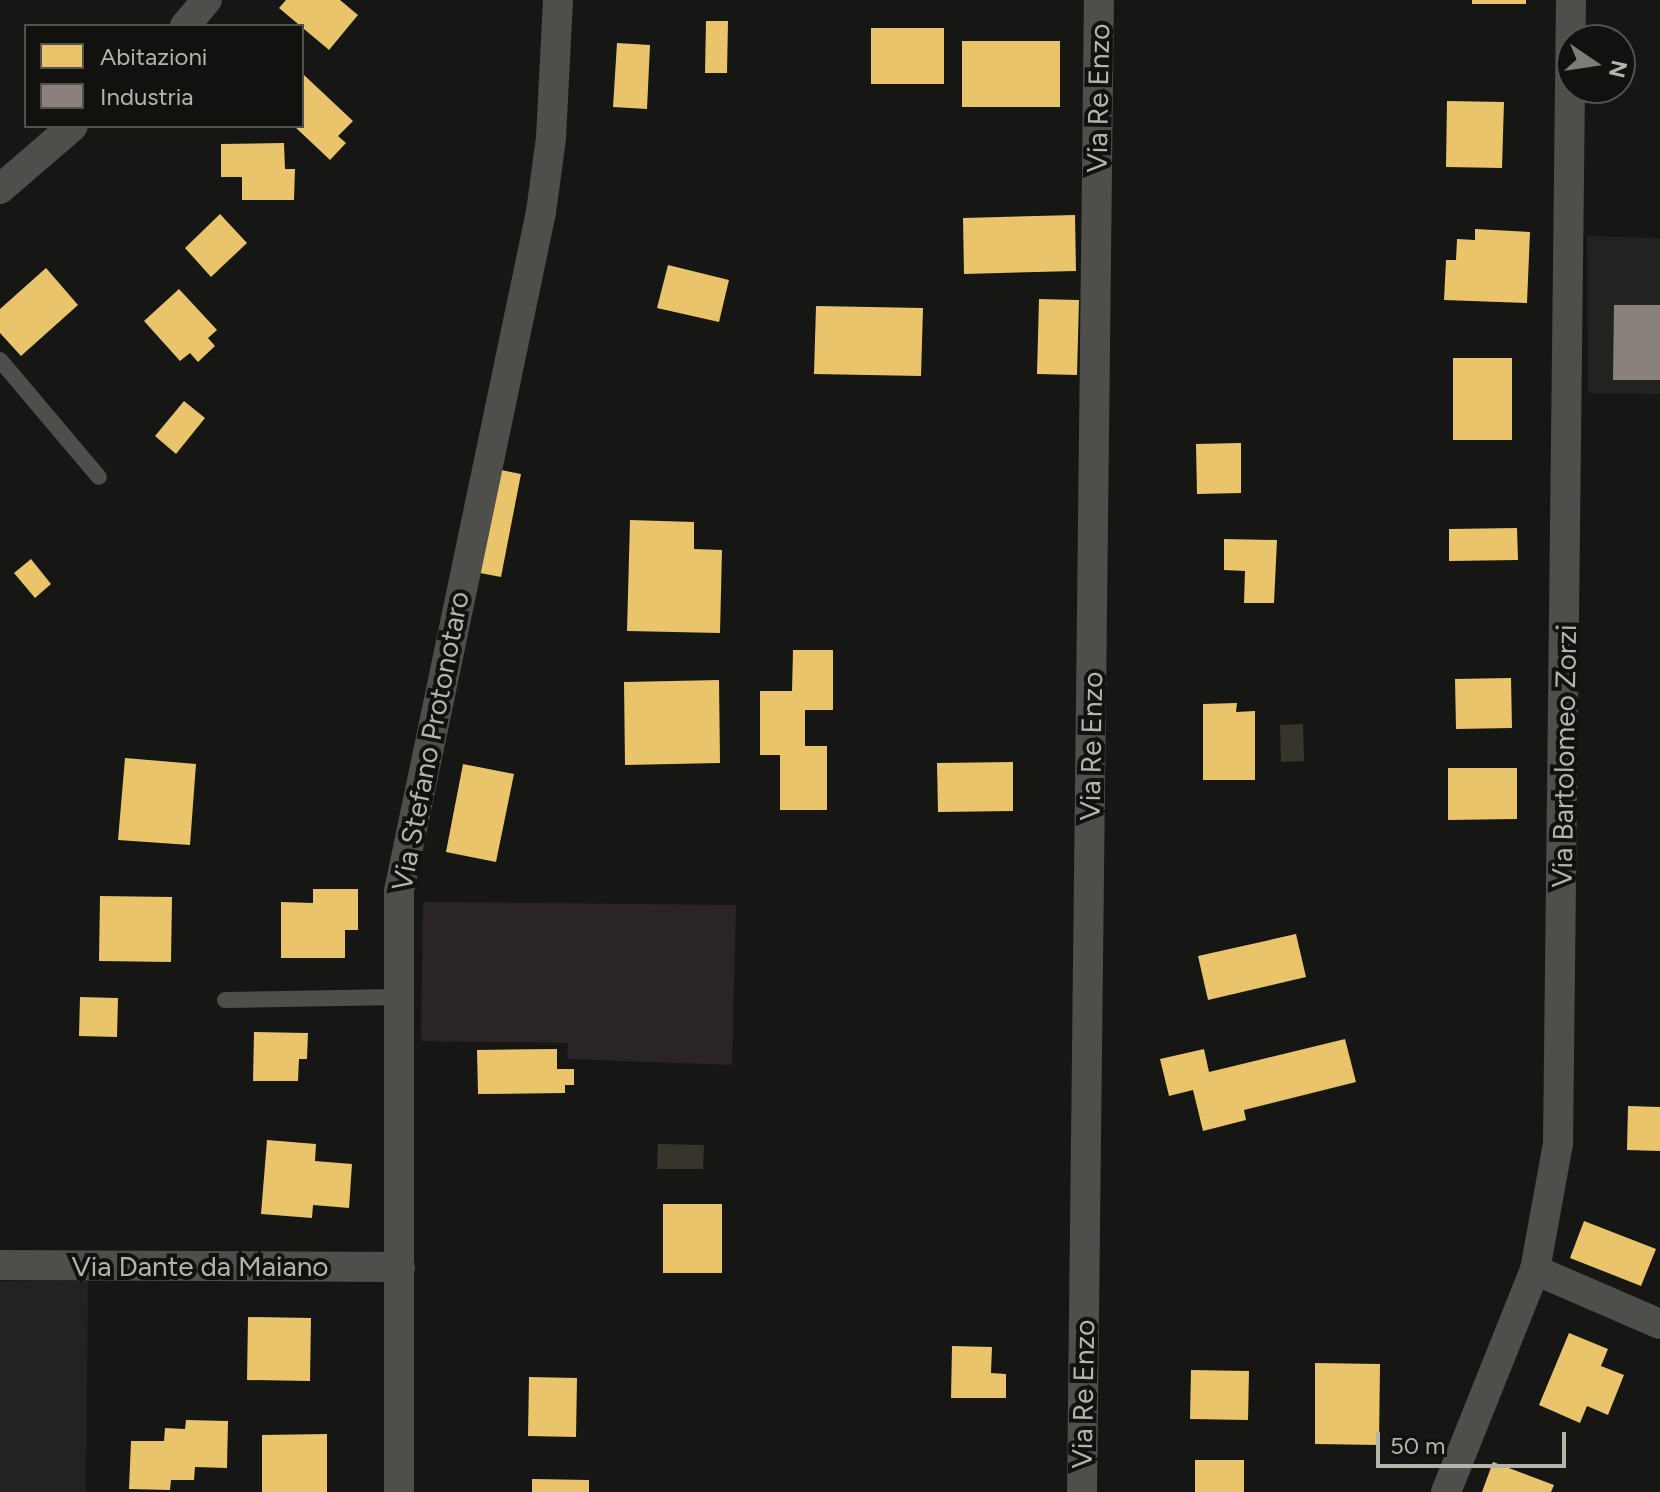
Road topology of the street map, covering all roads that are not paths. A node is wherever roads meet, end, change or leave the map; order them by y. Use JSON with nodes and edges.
{"nodes":[{"id":1,"x":207,"y":0,"type":"edge"},
{"id":2,"x":558,"y":0,"type":"edge"},
{"id":3,"x":1099,"y":0,"type":"edge"},
{"id":4,"x":1571,"y":0,"type":"edge"},
{"id":5,"x":187,"y":24,"type":"edge"},
{"id":6,"x":71,"y":128,"type":"edge"},
{"id":7,"x":0,"y":189,"type":"edge"},
{"id":8,"x":0,"y":360,"type":"edge"},
{"id":9,"x":99,"y":477,"type":"dead end"},
{"id":10,"x":398,"y":997,"type":"junction"},
{"id":11,"x":225,"y":1000,"type":"dead end"},
{"id":12,"x":0,"y":1265,"type":"edge"},
{"id":13,"x":400,"y":1267,"type":"junction"},
{"id":14,"x":1535,"y":1270,"type":"junction"},
{"id":15,"x":1660,"y":1324,"type":"edge"},
{"id":16,"x":399,"y":1492,"type":"edge"},
{"id":17,"x":1082,"y":1492,"type":"edge"},
{"id":18,"x":1446,"y":1492,"type":"edge"}],
"edges":[{"from":1,"to":5,"type":"street"},
{"from":2,"to":10,"type":"street","name":"Via Stefano Protonotaro"},
{"from":3,"to":17,"type":"street","name":"Via Re Enzo"},
{"from":4,"to":14,"type":"street","name":"Via Bartolomeo Zorzi"},
{"from":6,"to":7,"type":"street"},
{"from":8,"to":9,"type":"lane"},
{"from":10,"to":11,"type":"lane"},
{"from":10,"to":13,"type":"street","name":"Via Stefano Protonotaro"},
{"from":12,"to":13,"type":"street","name":"Via Dante da Maiano"},
{"from":13,"to":16,"type":"street","name":"Via Stefano Protonotaro"},
{"from":14,"to":15,"type":"street"},
{"from":14,"to":18,"type":"street","name":"Via Bartolomeo Zorzi"}]}
